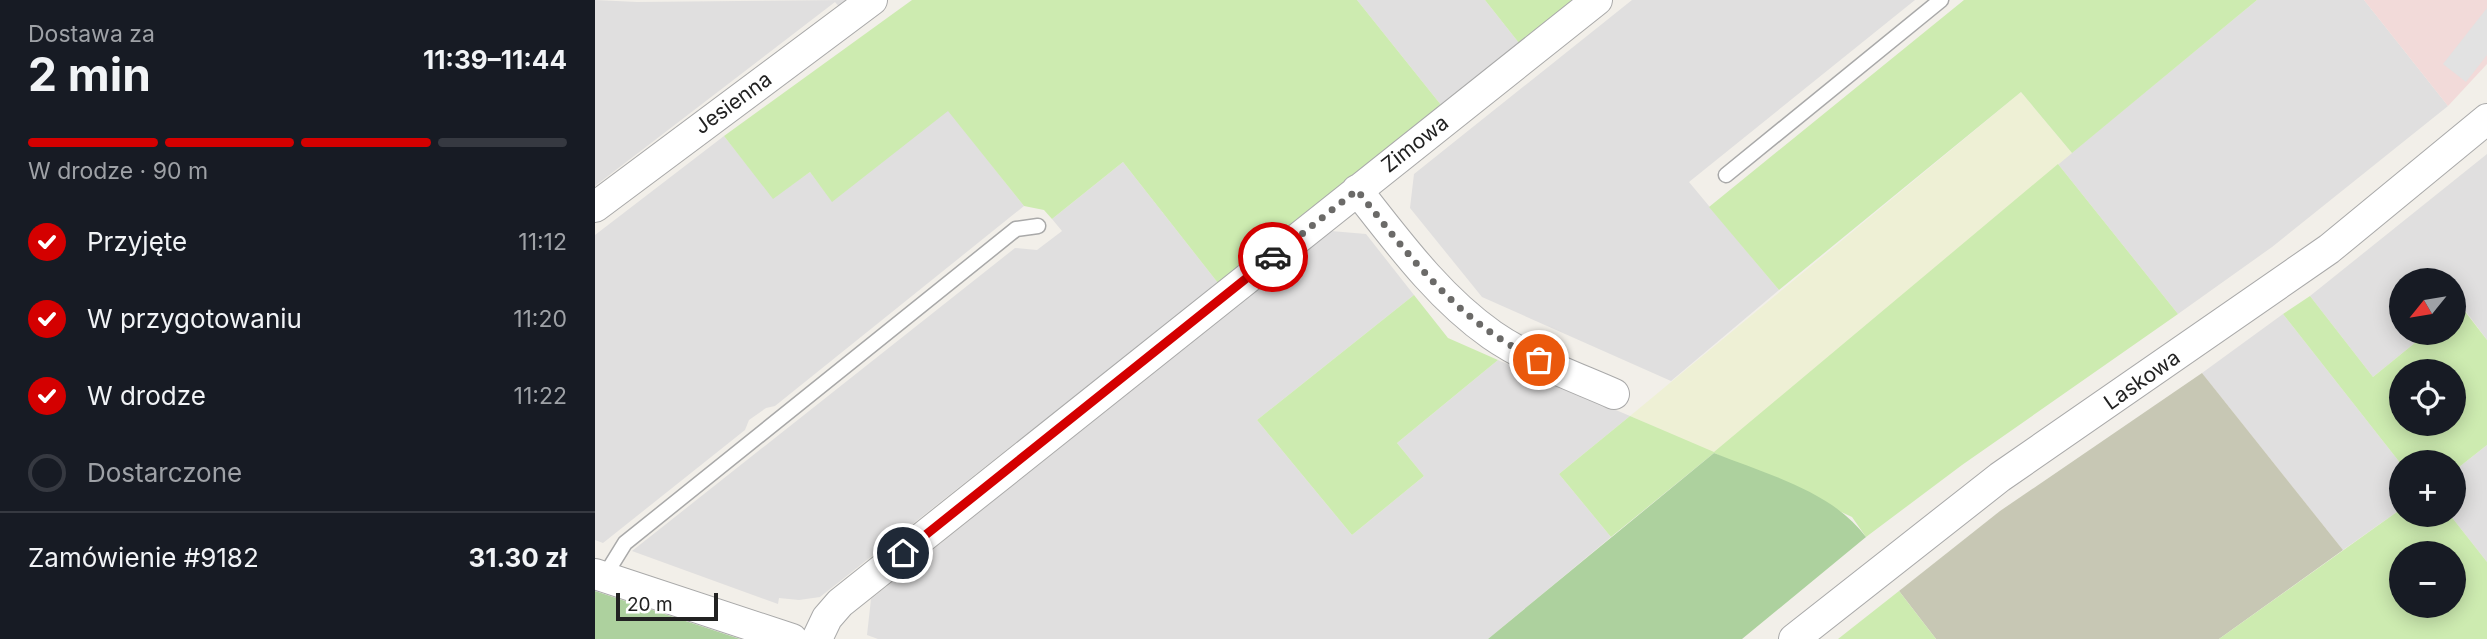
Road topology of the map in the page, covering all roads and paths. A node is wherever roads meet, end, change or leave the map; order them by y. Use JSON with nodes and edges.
{"nodes":[{"id":1,"x":872,"y":0,"type":"edge"},
{"id":2,"x":1597,"y":0,"type":"edge"},
{"id":3,"x":1941,"y":0,"type":"edge"},
{"id":4,"x":2487,"y":118,"type":"edge"},
{"id":5,"x":1726,"y":175,"type":"dead end"},
{"id":6,"x":1357,"y":190,"type":"junction"},
{"id":7,"x":595,"y":207,"type":"edge"},
{"id":8,"x":1038,"y":226,"type":"dead end"},
{"id":9,"x":1613,"y":394,"type":"dead end"},
{"id":10,"x":600,"y":576,"type":"edge"},
{"id":11,"x":792,"y":639,"type":"edge"},
{"id":12,"x":817,"y":639,"type":"edge"},
{"id":13,"x":1794,"y":639,"type":"edge"}],
"edges":[{"from":1,"to":7,"type":"street","name":"Jesienna"},
{"from":2,"to":6,"type":"street","name":"Zimowa"},
{"from":3,"to":5,"type":"lane"},
{"from":4,"to":13,"type":"street","name":"Laskowa"},
{"from":6,"to":9,"type":"street"},
{"from":6,"to":12,"type":"street","name":"Zimowa"},
{"from":8,"to":10,"type":"lane"},
{"from":10,"to":11,"type":"street"}]}
